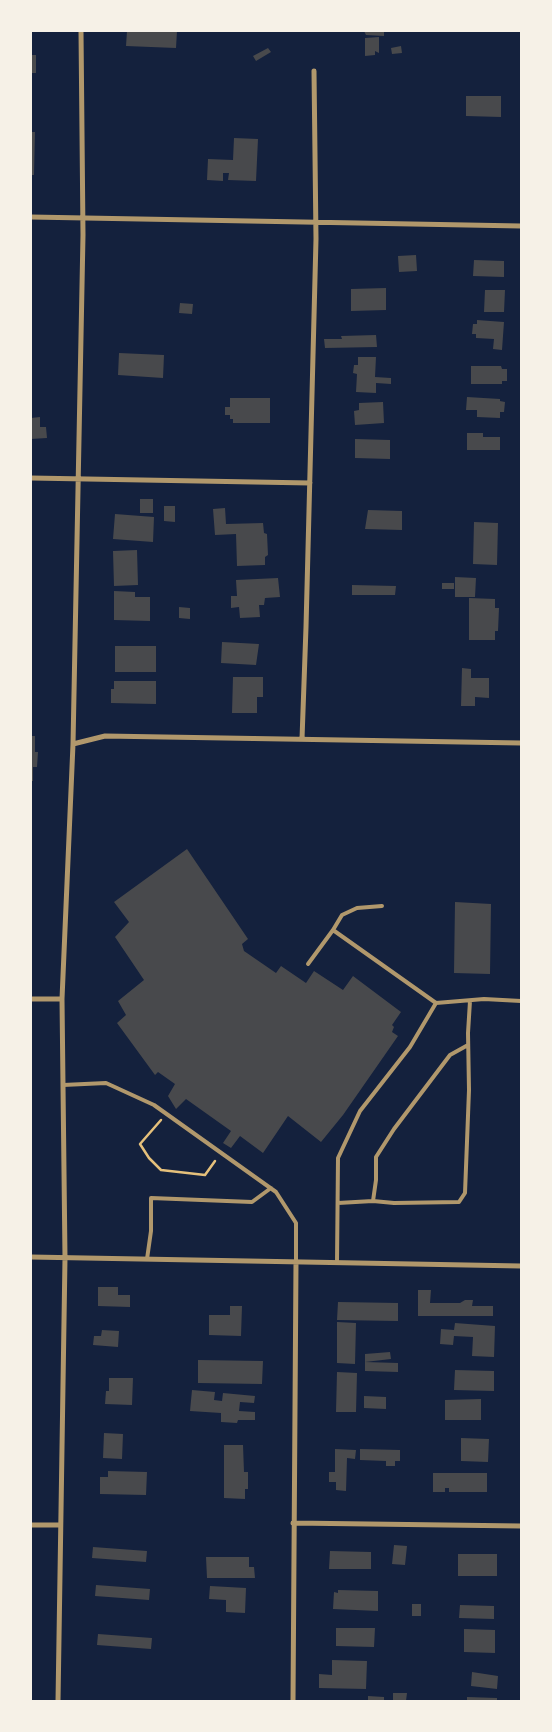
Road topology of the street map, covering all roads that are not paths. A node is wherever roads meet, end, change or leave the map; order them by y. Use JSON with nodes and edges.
{"nodes":[{"id":1,"x":81,"y":31,"type":"edge"},
{"id":2,"x":314,"y":71,"type":"dead end"},
{"id":3,"x":31,"y":216,"type":"edge"},
{"id":4,"x":82,"y":218,"type":"junction"},
{"id":5,"x":316,"y":222,"type":"junction"},
{"id":6,"x":521,"y":226,"type":"edge"},
{"id":7,"x":31,"y":478,"type":"edge"},
{"id":8,"x":78,"y":479,"type":"junction"},
{"id":9,"x":310,"y":483,"type":"junction"},
{"id":10,"x":302,"y":740,"type":"junction"},
{"id":11,"x":521,"y":743,"type":"edge"},
{"id":12,"x":73,"y":744,"type":"junction"},
{"id":13,"x":382,"y":906,"type":"dead end"},
{"id":14,"x":333,"y":930,"type":"junction"},
{"id":15,"x":308,"y":964,"type":"dead end"},
{"id":16,"x":31,"y":999,"type":"edge"},
{"id":17,"x":62,"y":999,"type":"junction"},
{"id":18,"x":470,"y":1001,"type":"junction"},
{"id":19,"x":521,"y":1001,"type":"edge"},
{"id":20,"x":436,"y":1004,"type":"junction"},
{"id":21,"x":468,"y":1045,"type":"junction"},
{"id":22,"x":63,"y":1085,"type":"junction"},
{"id":23,"x":271,"y":1188,"type":"junction"},
{"id":24,"x":373,"y":1201,"type":"junction"},
{"id":25,"x":338,"y":1203,"type":"junction"},
{"id":26,"x":31,"y":1257,"type":"edge"},
{"id":27,"x":65,"y":1258,"type":"junction"},
{"id":28,"x":148,"y":1259,"type":"junction"},
{"id":29,"x":296,"y":1262,"type":"junction"},
{"id":30,"x":337,"y":1262,"type":"junction"},
{"id":31,"x":521,"y":1266,"type":"edge"},
{"id":32,"x":294,"y":1523,"type":"junction"},
{"id":33,"x":31,"y":1525,"type":"edge"},
{"id":34,"x":60,"y":1525,"type":"junction"},
{"id":35,"x":521,"y":1526,"type":"edge"},
{"id":36,"x":58,"y":1701,"type":"edge"},
{"id":37,"x":293,"y":1701,"type":"edge"}],
"edges":[{"from":1,"to":4,"type":"street"},
{"from":2,"to":5,"type":"street"},
{"from":3,"to":4,"type":"street"},
{"from":4,"to":5,"type":"street"},
{"from":4,"to":8,"type":"street"},
{"from":5,"to":6,"type":"street"},
{"from":5,"to":9,"type":"street"},
{"from":7,"to":8,"type":"street"},
{"from":8,"to":9,"type":"street"},
{"from":8,"to":12,"type":"street"},
{"from":9,"to":10,"type":"street"},
{"from":10,"to":11,"type":"street"},
{"from":10,"to":12,"type":"street"},
{"from":12,"to":17,"type":"street"},
{"from":13,"to":14,"type":"lane"},
{"from":14,"to":15,"type":"lane"},
{"from":14,"to":20,"type":"lane"},
{"from":16,"to":17,"type":"street"},
{"from":17,"to":22,"type":"street"},
{"from":18,"to":19,"type":"lane"},
{"from":18,"to":20,"type":"lane"},
{"from":18,"to":21,"type":"lane"},
{"from":20,"to":25,"type":"lane"},
{"from":21,"to":24,"type":"lane"},
{"from":21,"to":24,"type":"lane"},
{"from":22,"to":23,"type":"lane"},
{"from":22,"to":27,"type":"street"},
{"from":23,"to":28,"type":"lane"},
{"from":23,"to":29,"type":"lane"},
{"from":24,"to":25,"type":"lane"},
{"from":25,"to":30,"type":"lane"},
{"from":26,"to":27,"type":"street"},
{"from":27,"to":28,"type":"street"},
{"from":27,"to":34,"type":"street"},
{"from":28,"to":29,"type":"street"},
{"from":29,"to":30,"type":"street"},
{"from":29,"to":32,"type":"street"},
{"from":30,"to":31,"type":"street"},
{"from":32,"to":35,"type":"street"},
{"from":32,"to":37,"type":"street"},
{"from":33,"to":34,"type":"street"},
{"from":34,"to":36,"type":"street"}]}
